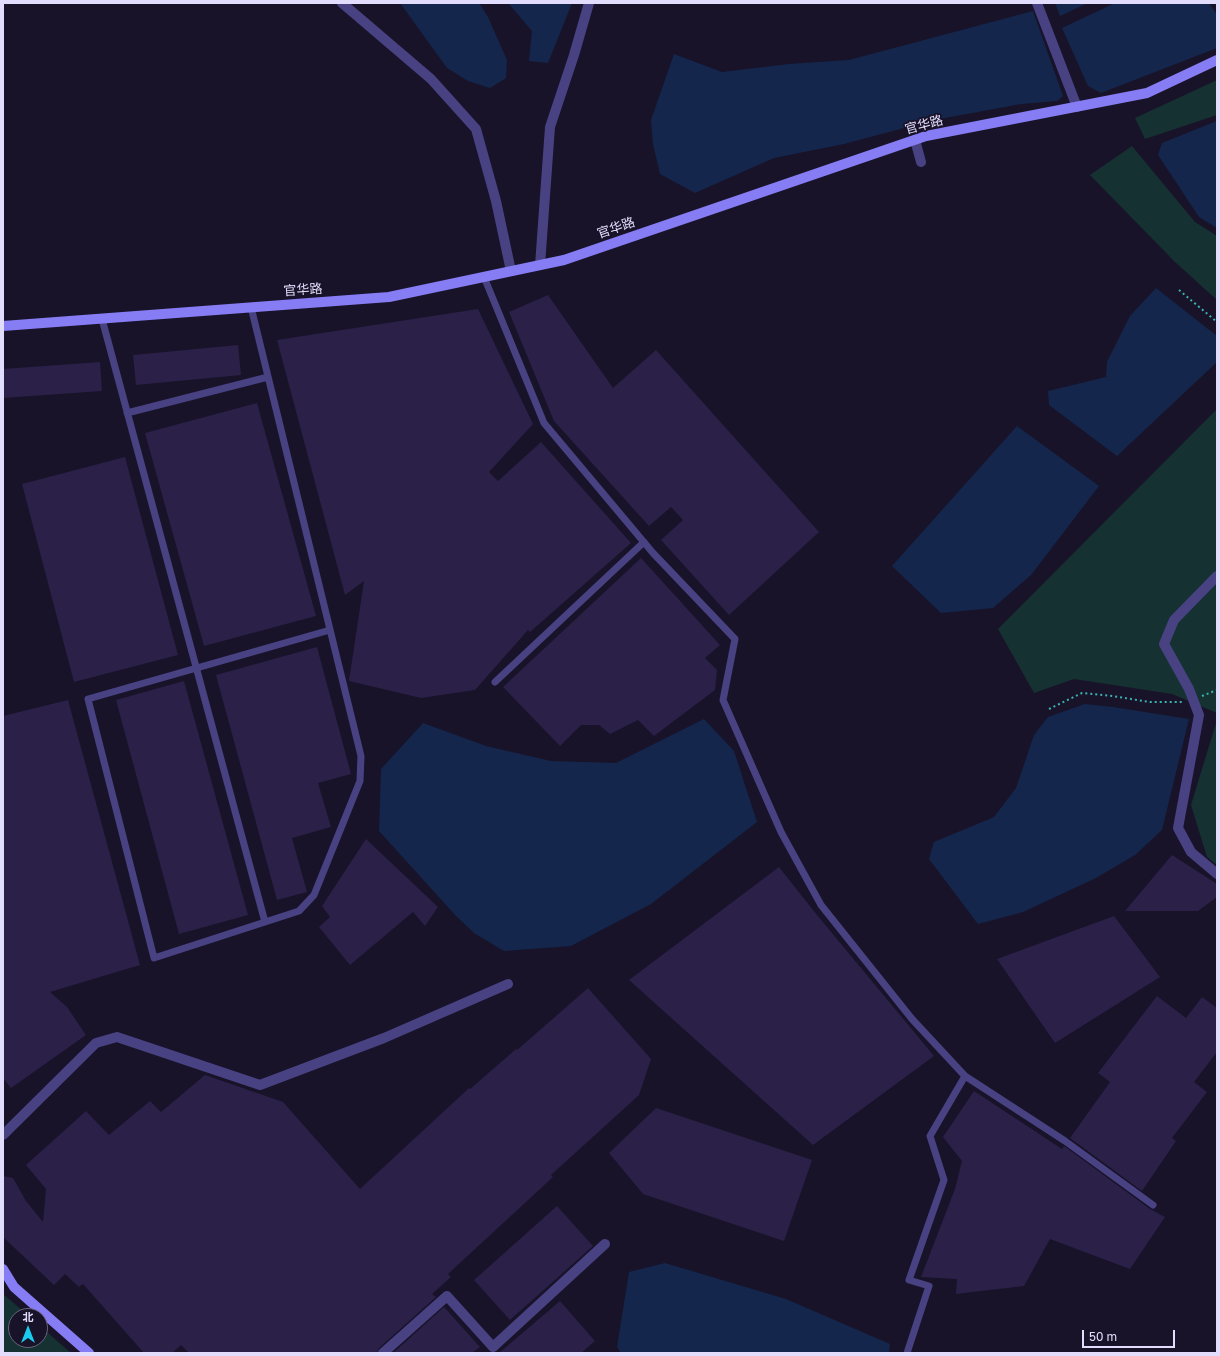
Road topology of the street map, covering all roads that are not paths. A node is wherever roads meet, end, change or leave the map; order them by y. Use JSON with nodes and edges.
{"nodes":[{"id":1,"x":342,"y":3,"type":"edge"},
{"id":2,"x":588,"y":3,"type":"edge"},
{"id":3,"x":1036,"y":3,"type":"edge"},
{"id":4,"x":1217,"y":60,"type":"edge"},
{"id":5,"x":1077,"y":107,"type":"junction"},
{"id":6,"x":916,"y":140,"type":"junction"},
{"id":7,"x":921,"y":162,"type":"dead end"},
{"id":8,"x":540,"y":265,"type":"junction"},
{"id":9,"x":511,"y":271,"type":"junction"},
{"id":10,"x":484,"y":277,"type":"junction"},
{"id":11,"x":251,"y":307,"type":"junction"},
{"id":12,"x":102,"y":319,"type":"junction"},
{"id":13,"x":3,"y":326,"type":"edge"},
{"id":14,"x":268,"y":377,"type":"junction"},
{"id":15,"x":127,"y":413,"type":"junction"},
{"id":16,"x":644,"y":542,"type":"junction"},
{"id":17,"x":1217,"y":576,"type":"edge"},
{"id":18,"x":330,"y":630,"type":"junction"},
{"id":19,"x":196,"y":667,"type":"junction"},
{"id":20,"x":495,"y":682,"type":"dead end"},
{"id":21,"x":1217,"y":874,"type":"edge"},
{"id":22,"x":265,"y":922,"type":"junction"},
{"id":23,"x":508,"y":984,"type":"dead end"},
{"id":24,"x":965,"y":1076,"type":"junction"},
{"id":25,"x":3,"y":1135,"type":"edge"},
{"id":26,"x":1153,"y":1205,"type":"dead end"},
{"id":27,"x":605,"y":1244,"type":"dead end"},
{"id":28,"x":3,"y":1269,"type":"edge"},
{"id":29,"x":89,"y":1353,"type":"edge"},
{"id":30,"x":383,"y":1353,"type":"edge"},
{"id":31,"x":907,"y":1353,"type":"edge"}],
"edges":[{"from":1,"to":9,"type":"street"},
{"from":2,"to":8,"type":"street"},
{"from":3,"to":5,"type":"street"},
{"from":4,"to":5,"type":"main road","name":"官华路"},
{"from":5,"to":6,"type":"main road","name":"官华路"},
{"from":6,"to":7,"type":"street"},
{"from":6,"to":8,"type":"main road","name":"官华路"},
{"from":8,"to":9,"type":"main road","name":"官华路"},
{"from":9,"to":10,"type":"main road","name":"官华路"},
{"from":10,"to":11,"type":"main road","name":"官华路"},
{"from":10,"to":16,"type":"lane"},
{"from":11,"to":12,"type":"main road","name":"官华路"},
{"from":11,"to":14,"type":"lane"},
{"from":12,"to":13,"type":"main road","name":"官华路"},
{"from":12,"to":15,"type":"lane"},
{"from":14,"to":15,"type":"lane"},
{"from":14,"to":18,"type":"lane"},
{"from":15,"to":19,"type":"lane"},
{"from":16,"to":20,"type":"lane"},
{"from":16,"to":24,"type":"lane"},
{"from":17,"to":21,"type":"street"},
{"from":18,"to":19,"type":"lane"},
{"from":18,"to":22,"type":"lane"},
{"from":19,"to":22,"type":"lane"},
{"from":19,"to":22,"type":"lane"},
{"from":23,"to":25,"type":"street"},
{"from":24,"to":26,"type":"lane"},
{"from":24,"to":31,"type":"lane"},
{"from":27,"to":30,"type":"street"},
{"from":28,"to":29,"type":"main road"}]}
